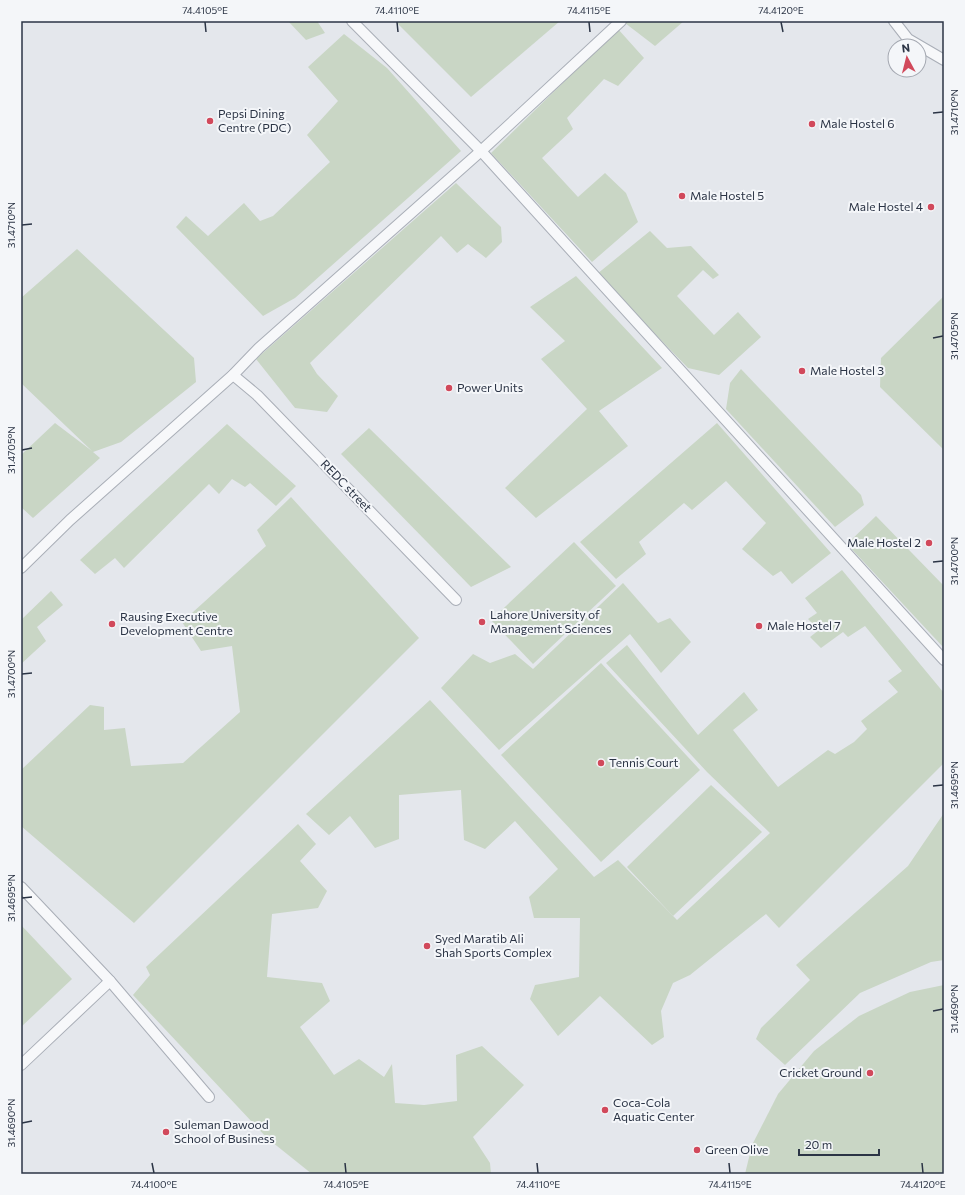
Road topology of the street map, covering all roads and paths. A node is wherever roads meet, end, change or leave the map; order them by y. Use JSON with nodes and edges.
{"nodes":[{"id":1,"x":352,"y":21,"type":"edge"},
{"id":2,"x":621,"y":21,"type":"edge"},
{"id":3,"x":894,"y":21,"type":"edge"},
{"id":4,"x":944,"y":60,"type":"edge"},
{"id":5,"x":481,"y":151,"type":"junction"},
{"id":6,"x":233,"y":375,"type":"junction"},
{"id":7,"x":21,"y":568,"type":"edge"},
{"id":8,"x":456,"y":600,"type":"dead end"},
{"id":9,"x":944,"y":660,"type":"edge"},
{"id":10,"x":21,"y":887,"type":"edge"},
{"id":11,"x":110,"y":981,"type":"junction"},
{"id":12,"x":21,"y":1065,"type":"edge"},
{"id":13,"x":209,"y":1097,"type":"dead end"}],
"edges":[{"from":1,"to":5,"type":"lane"},
{"from":2,"to":5,"type":"lane"},
{"from":3,"to":4,"type":"lane"},
{"from":5,"to":6,"type":"lane"},
{"from":5,"to":9,"type":"lane"},
{"from":6,"to":7,"type":"lane"},
{"from":6,"to":8,"type":"lane","name":"REDC street"},
{"from":10,"to":11,"type":"lane"},
{"from":11,"to":12,"type":"lane"},
{"from":11,"to":13,"type":"lane"}]}
